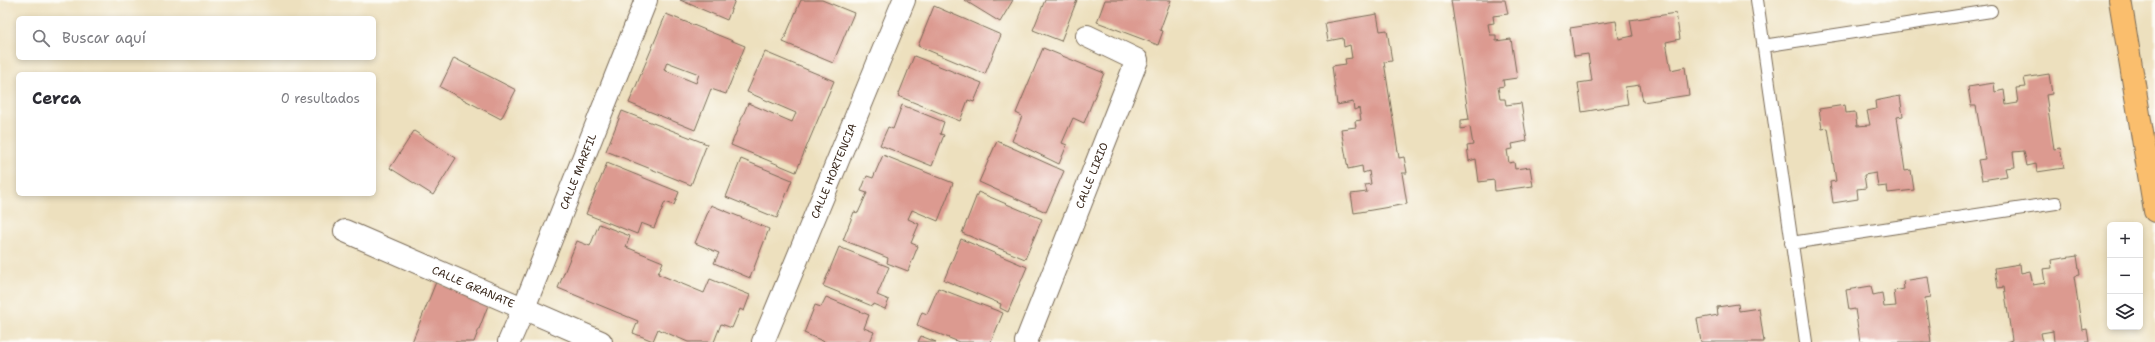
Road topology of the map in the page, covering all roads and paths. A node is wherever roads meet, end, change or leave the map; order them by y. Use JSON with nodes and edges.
{"nodes":[{"id":1,"x":646,"y":0,"type":"edge"},
{"id":2,"x":904,"y":0,"type":"edge"},
{"id":3,"x":1757,"y":0,"type":"edge"},
{"id":4,"x":2120,"y":0,"type":"edge"},
{"id":5,"x":1990,"y":11,"type":"dead end"},
{"id":6,"x":1087,"y":36,"type":"dead end"},
{"id":7,"x":1763,"y":46,"type":"junction"},
{"id":8,"x":2056,"y":203,"type":"dead end"},
{"id":9,"x":2155,"y":211,"type":"edge"},
{"id":10,"x":345,"y":231,"type":"dead end"},
{"id":11,"x":1791,"y":243,"type":"junction"},
{"id":12,"x":523,"y":310,"type":"junction"},
{"id":13,"x":509,"y":342,"type":"edge"},
{"id":14,"x":601,"y":342,"type":"edge"},
{"id":15,"x":763,"y":342,"type":"edge"},
{"id":16,"x":1026,"y":342,"type":"edge"},
{"id":17,"x":1806,"y":342,"type":"edge"}],
"edges":[{"from":1,"to":12,"type":"street","name":"CALLE MARFIL"},
{"from":2,"to":15,"type":"street","name":"CALLE HORTENCIA"},
{"from":3,"to":7,"type":"lane"},
{"from":4,"to":9,"type":"main road"},
{"from":5,"to":7,"type":"lane"},
{"from":6,"to":16,"type":"street","name":"CALLE LIRIO"},
{"from":7,"to":11,"type":"lane"},
{"from":8,"to":11,"type":"lane"},
{"from":10,"to":12,"type":"street","name":"CALLE GRANATE"},
{"from":11,"to":17,"type":"lane"},
{"from":12,"to":13,"type":"street","name":"CALLE MARFIL"},
{"from":12,"to":14,"type":"street","name":"CALLE GRANATE"}]}
